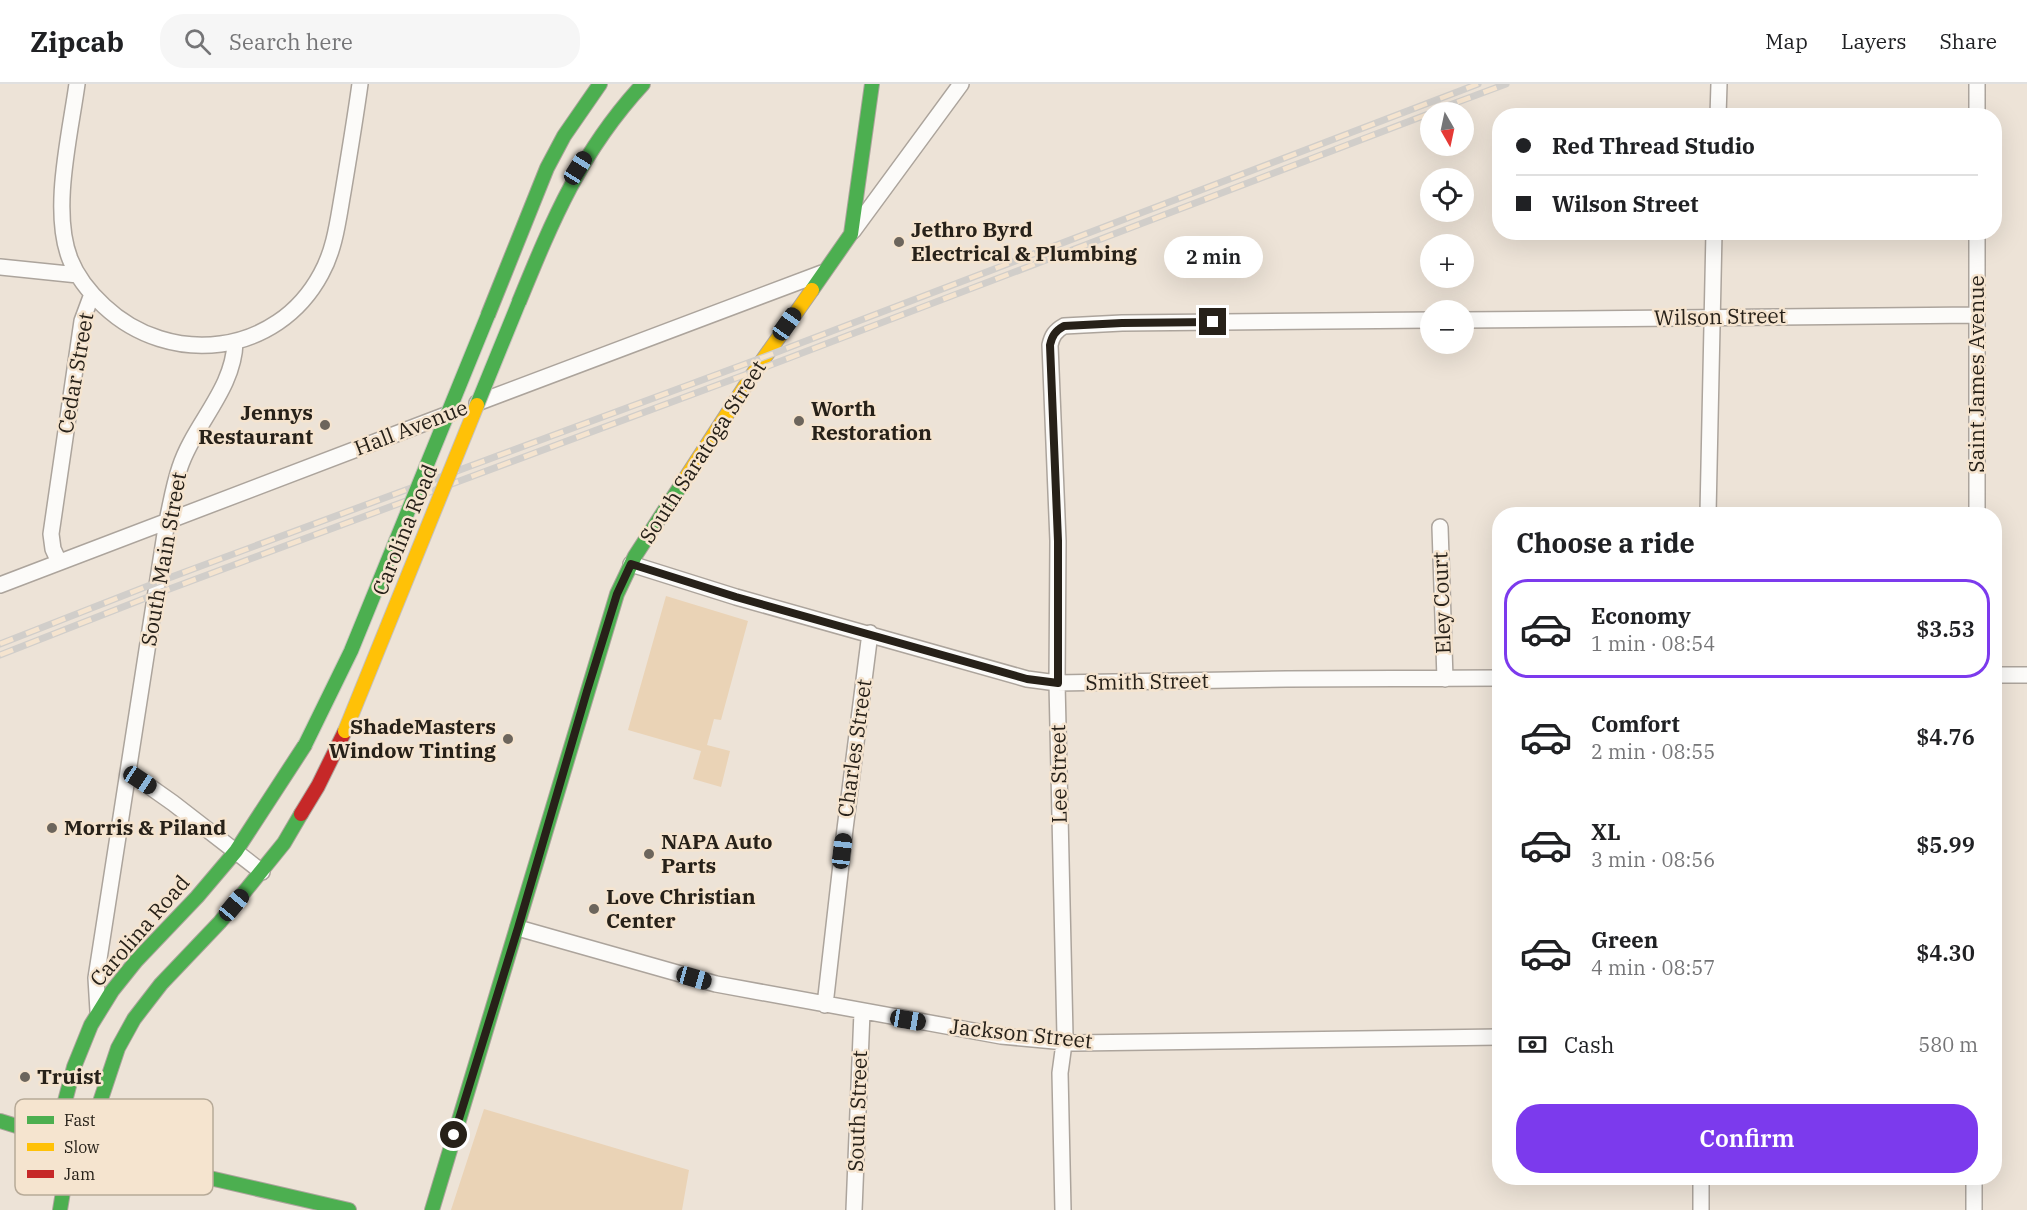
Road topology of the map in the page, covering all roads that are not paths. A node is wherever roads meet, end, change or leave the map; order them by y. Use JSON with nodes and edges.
{"nodes":[{"id":1,"x":77,"y":84,"type":"edge"},
{"id":2,"x":360,"y":84,"type":"edge"},
{"id":3,"x":600,"y":84,"type":"edge"},
{"id":4,"x":643,"y":84,"type":"edge"},
{"id":5,"x":872,"y":84,"type":"edge"},
{"id":6,"x":961,"y":84,"type":"edge"},
{"id":7,"x":1719,"y":84,"type":"edge"},
{"id":8,"x":1977,"y":84,"type":"edge"},
{"id":9,"x":1718,"y":108,"type":"edge"},
{"id":10,"x":1977,"y":108,"type":"edge"},
{"id":11,"x":851,"y":234,"type":"junction"},
{"id":12,"x":1714,"y":240,"type":"edge"},
{"id":13,"x":1977,"y":240,"type":"edge"},
{"id":14,"x":0,"y":267,"type":"edge"},
{"id":15,"x":822,"y":273,"type":"junction"},
{"id":16,"x":78,"y":275,"type":"junction"},
{"id":17,"x":92,"y":294,"type":"junction"},
{"id":18,"x":1977,"y":315,"type":"junction"},
{"id":19,"x":1712,"y":317,"type":"junction"},
{"id":20,"x":1420,"y":320,"type":"edge"},
{"id":21,"x":1474,"y":320,"type":"edge"},
{"id":22,"x":235,"y":342,"type":"junction"},
{"id":23,"x":1708,"y":507,"type":"edge"},
{"id":24,"x":1977,"y":507,"type":"edge"},
{"id":25,"x":167,"y":521,"type":"junction"},
{"id":26,"x":1440,"y":527,"type":"dead end"},
{"id":27,"x":59,"y":562,"type":"junction"},
{"id":28,"x":631,"y":564,"type":"junction"},
{"id":29,"x":0,"y":585,"type":"edge"},
{"id":30,"x":870,"y":633,"type":"junction"},
{"id":31,"x":2002,"y":675,"type":"edge"},
{"id":32,"x":2027,"y":675,"type":"edge"},
{"id":33,"x":1492,"y":678,"type":"edge"},
{"id":34,"x":1445,"y":679,"type":"junction"},
{"id":35,"x":1058,"y":683,"type":"junction"},
{"id":36,"x":129,"y":772,"type":"junction"},
{"id":37,"x":236,"y":851,"type":"junction"},
{"id":38,"x":262,"y":872,"type":"junction"},
{"id":39,"x":518,"y":928,"type":"junction"},
{"id":40,"x":825,"y":1005,"type":"junction"},
{"id":41,"x":862,"y":1012,"type":"junction"},
{"id":42,"x":98,"y":1013,"type":"junction"},
{"id":43,"x":1492,"y":1038,"type":"edge"},
{"id":44,"x":1064,"y":1042,"type":"junction"},
{"id":45,"x":66,"y":1099,"type":"edge"},
{"id":46,"x":101,"y":1099,"type":"edge"},
{"id":47,"x":0,"y":1122,"type":"edge"},
{"id":48,"x":15,"y":1126,"type":"edge"},
{"id":49,"x":213,"y":1179,"type":"edge"},
{"id":50,"x":1701,"y":1185,"type":"edge"},
{"id":51,"x":1974,"y":1185,"type":"edge"},
{"id":52,"x":62,"y":1195,"type":"edge"},
{"id":53,"x":60,"y":1210,"type":"edge"},
{"id":54,"x":349,"y":1210,"type":"edge"},
{"id":55,"x":432,"y":1210,"type":"edge"},
{"id":56,"x":854,"y":1210,"type":"edge"},
{"id":57,"x":1063,"y":1210,"type":"edge"},
{"id":58,"x":1701,"y":1210,"type":"edge"},
{"id":59,"x":1974,"y":1210,"type":"edge"}],
"edges":[{"from":1,"to":16,"type":"street","name":"Cedar Street"},
{"from":2,"to":22,"type":"street"},
{"from":3,"to":37,"type":"main road","name":"Carolina Road","bridge":true},
{"from":4,"to":38,"type":"main road","name":"Carolina Road","bridge":true},
{"from":5,"to":11,"type":"main road"},
{"from":6,"to":11,"type":"street","name":"South Saratoga Street"},
{"from":7,"to":9,"type":"street"},
{"from":8,"to":10,"type":"street"},
{"from":11,"to":15,"type":"main road","name":"South Saratoga Street"},
{"from":12,"to":19,"type":"street"},
{"from":13,"to":18,"type":"street","name":"Saint James Avenue"},
{"from":14,"to":16,"type":"street"},
{"from":15,"to":25,"type":"street","name":"Hall Avenue"},
{"from":15,"to":28,"type":"main road","name":"South Saratoga Street"},
{"from":16,"to":17,"type":"street","name":"Cedar Street"},
{"from":17,"to":22,"type":"street"},
{"from":17,"to":27,"type":"street","name":"Cedar Street"},
{"from":18,"to":19,"type":"street","name":"Wilson Street"},
{"from":18,"to":24,"type":"street","name":"Saint James Avenue"},
{"from":19,"to":21,"type":"street","name":"Wilson Street"},
{"from":19,"to":23,"type":"street"},
{"from":20,"to":35,"type":"street","name":"Lee Street"},
{"from":22,"to":25,"type":"street","name":"South Main Street"},
{"from":25,"to":27,"type":"street","name":"Hall Avenue"},
{"from":25,"to":36,"type":"street","name":"South Main Street"},
{"from":26,"to":34,"type":"street","name":"Eley Court"},
{"from":27,"to":29,"type":"street","name":"Hall Avenue"},
{"from":28,"to":30,"type":"street","name":"Smith Street"},
{"from":28,"to":39,"type":"main road","name":"South Saratoga Street"},
{"from":30,"to":35,"type":"street","name":"Smith Street"},
{"from":30,"to":40,"type":"street","name":"Charles Street"},
{"from":31,"to":32,"type":"street"},
{"from":33,"to":34,"type":"street","name":"Smith Street"},
{"from":34,"to":35,"type":"street","name":"Smith Street"},
{"from":35,"to":44,"type":"street","name":"Lee Street"},
{"from":36,"to":37,"type":"street"},
{"from":36,"to":42,"type":"street","name":"South Main Street"},
{"from":37,"to":38,"type":"street"},
{"from":37,"to":42,"type":"main road","name":"Carolina Road"},
{"from":38,"to":46,"type":"main road","name":"Carolina Road"},
{"from":39,"to":40,"type":"street","name":"Jackson Street"},
{"from":39,"to":55,"type":"main road","name":"South Saratoga Street"},
{"from":40,"to":41,"type":"street","name":"Jackson Street"},
{"from":41,"to":44,"type":"street","name":"Jackson Street"},
{"from":41,"to":56,"type":"street","name":"South Street"},
{"from":42,"to":45,"type":"main road","name":"Carolina Road"},
{"from":43,"to":44,"type":"street","name":"Jackson Street"},
{"from":44,"to":57,"type":"street","name":"Lee Street"},
{"from":47,"to":48,"type":"main road"},
{"from":49,"to":54,"type":"main road"},
{"from":50,"to":58,"type":"street"},
{"from":51,"to":59,"type":"street"},
{"from":52,"to":53,"type":"main road"}]}
